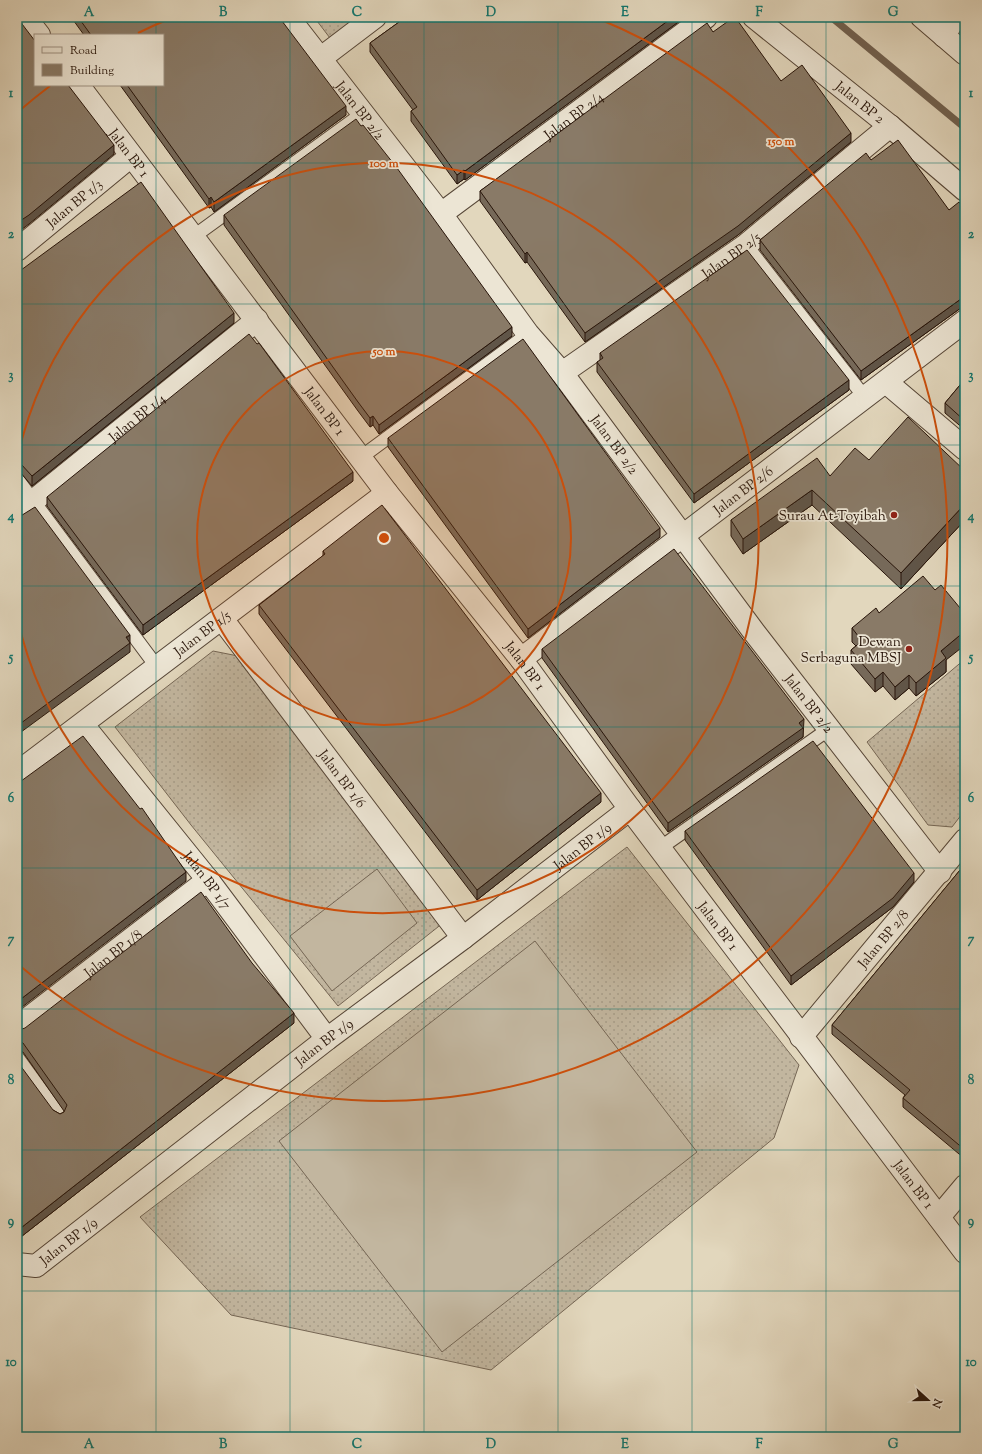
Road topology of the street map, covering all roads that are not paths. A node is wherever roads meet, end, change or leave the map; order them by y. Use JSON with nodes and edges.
{"nodes":[{"id":1,"x":25,"y":17,"type":"edge"},
{"id":2,"x":288,"y":17,"type":"edge"},
{"id":3,"x":375,"y":17,"type":"edge"},
{"id":4,"x":706,"y":17,"type":"edge"},
{"id":5,"x":754,"y":17,"type":"edge"},
{"id":6,"x":922,"y":17,"type":"edge"},
{"id":7,"x":955,"y":17,"type":"edge"},
{"id":8,"x":38,"y":34,"type":"edge"},
{"id":9,"x":944,"y":36,"type":"junction"},
{"id":10,"x":965,"y":54,"type":"edge"},
{"id":11,"x":321,"y":58,"type":"junction"},
{"id":12,"x":79,"y":86,"type":"edge"},
{"id":13,"x":362,"y":114,"type":"junction"},
{"id":14,"x":890,"y":126,"type":"junction"},
{"id":15,"x":131,"y":156,"type":"junction"},
{"id":16,"x":965,"y":190,"type":"edge"},
{"id":17,"x":441,"y":214,"type":"junction"},
{"id":18,"x":193,"y":237,"type":"junction"},
{"id":19,"x":746,"y":245,"type":"junction"},
{"id":20,"x":17,"y":250,"type":"edge"},
{"id":21,"x":257,"y":320,"type":"junction"},
{"id":22,"x":965,"y":321,"type":"edge"},
{"id":23,"x":528,"y":334,"type":"junction"},
{"id":24,"x":562,"y":373,"type":"junction"},
{"id":25,"x":886,"y":382,"type":"junction"},
{"id":26,"x":866,"y":399,"type":"junction"},
{"id":27,"x":965,"y":449,"type":"edge"},
{"id":28,"x":360,"y":458,"type":"junction"},
{"id":29,"x":17,"y":479,"type":"edge"},
{"id":30,"x":387,"y":493,"type":"junction"},
{"id":31,"x":35,"y":501,"type":"junction"},
{"id":32,"x":17,"y":514,"type":"edge"},
{"id":33,"x":682,"y":536,"type":"junction"},
{"id":34,"x":222,"y":619,"type":"junction"},
{"id":35,"x":521,"y":659,"type":"junction"},
{"id":36,"x":157,"y":667,"type":"junction"},
{"id":37,"x":83,"y":725,"type":"junction"},
{"id":38,"x":829,"y":729,"type":"junction"},
{"id":39,"x":17,"y":773,"type":"edge"},
{"id":40,"x":630,"y":809,"type":"junction"},
{"id":41,"x":965,"y":840,"type":"edge"},
{"id":42,"x":660,"y":848,"type":"junction"},
{"id":43,"x":940,"y":872,"type":"junction"},
{"id":44,"x":208,"y":880,"type":"junction"},
{"id":45,"x":463,"y":938,"type":"junction"},
{"id":46,"x":17,"y":1027,"type":"edge"},
{"id":47,"x":801,"y":1037,"type":"junction"},
{"id":48,"x":327,"y":1039,"type":"junction"},
{"id":49,"x":17,"y":1057,"type":"edge"},
{"id":50,"x":59,"y":1115,"type":"edge"},
{"id":51,"x":965,"y":1186,"type":"edge"},
{"id":52,"x":939,"y":1217,"type":"junction"},
{"id":53,"x":965,"y":1252,"type":"edge"},
{"id":54,"x":17,"y":1264,"type":"edge"}],
"edges":[{"from":1,"to":8,"type":"street"},
{"from":2,"to":11,"type":"street","name":"Jalan BP 2/2"},
{"from":3,"to":11,"type":"street"},
{"from":4,"to":17,"type":"street","name":"Jalan BP 2/4"},
{"from":5,"to":14,"type":"street","name":"Jalan BP 2"},
{"from":6,"to":9,"type":"street"},
{"from":7,"to":9,"type":"street"},
{"from":9,"to":10,"type":"street"},
{"from":11,"to":13,"type":"street","name":"Jalan BP 2/2"},
{"from":12,"to":15,"type":"street","name":"Jalan BP 1"},
{"from":13,"to":17,"type":"street","name":"Jalan BP 2/2"},
{"from":13,"to":18,"type":"lane"},
{"from":14,"to":16,"type":"street","name":"Jalan BP 2"},
{"from":14,"to":19,"type":"street","name":"Jalan BP 2/5"},
{"from":15,"to":18,"type":"street","name":"Jalan BP 1"},
{"from":15,"to":20,"type":"street","name":"Jalan BP 1/3"},
{"from":17,"to":23,"type":"street","name":"Jalan BP 2/2"},
{"from":18,"to":21,"type":"street","name":"Jalan BP 1"},
{"from":19,"to":24,"type":"street","name":"Jalan BP 2/5"},
{"from":19,"to":26,"type":"lane"},
{"from":21,"to":28,"type":"street","name":"Jalan BP 1"},
{"from":21,"to":31,"type":"street","name":"Jalan BP 1/4"},
{"from":22,"to":25,"type":"street","name":"Jalan BP 2/6"},
{"from":23,"to":24,"type":"street","name":"Jalan BP 2/2"},
{"from":23,"to":28,"type":"lane"},
{"from":24,"to":33,"type":"street","name":"Jalan BP 2/2"},
{"from":25,"to":26,"type":"street","name":"Jalan BP 2/6"},
{"from":25,"to":27,"type":"street"},
{"from":26,"to":33,"type":"street","name":"Jalan BP 2/6"},
{"from":28,"to":30,"type":"street","name":"Jalan BP 1"},
{"from":29,"to":31,"type":"lane"},
{"from":30,"to":34,"type":"street","name":"Jalan BP 1/5"},
{"from":30,"to":35,"type":"street","name":"Jalan BP 1"},
{"from":31,"to":32,"type":"street","name":"Jalan BP 1/4"},
{"from":31,"to":36,"type":"lane"},
{"from":33,"to":35,"type":"street","name":"Jalan BP 2/6"},
{"from":33,"to":38,"type":"street","name":"Jalan BP 2/2"},
{"from":34,"to":36,"type":"street","name":"Jalan BP 1/5"},
{"from":34,"to":45,"type":"street","name":"Jalan BP 1/6"},
{"from":35,"to":40,"type":"street","name":"Jalan BP 1"},
{"from":36,"to":37,"type":"street","name":"Jalan BP 1/5"},
{"from":37,"to":39,"type":"street","name":"Jalan BP 1/5"},
{"from":37,"to":44,"type":"street","name":"Jalan BP 1/7"},
{"from":38,"to":42,"type":"lane"},
{"from":38,"to":43,"type":"street","name":"Jalan BP 2/2"},
{"from":40,"to":42,"type":"street","name":"Jalan BP 1"},
{"from":40,"to":45,"type":"street","name":"Jalan BP 1/9"},
{"from":41,"to":43,"type":"street","name":"Jalan BP 2/8"},
{"from":42,"to":47,"type":"street","name":"Jalan BP 1"},
{"from":43,"to":47,"type":"street","name":"Jalan BP 2/8"},
{"from":44,"to":46,"type":"street","name":"Jalan BP 1/8"},
{"from":44,"to":48,"type":"street","name":"Jalan BP 1/7"},
{"from":45,"to":48,"type":"street","name":"Jalan BP 1/9"},
{"from":47,"to":52,"type":"street","name":"Jalan BP 1"},
{"from":48,"to":54,"type":"street","name":"Jalan BP 1/9"},
{"from":49,"to":50,"type":"lane"},
{"from":51,"to":52,"type":"street"},
{"from":52,"to":53,"type":"street","name":"Jalan BP 1"}]}
